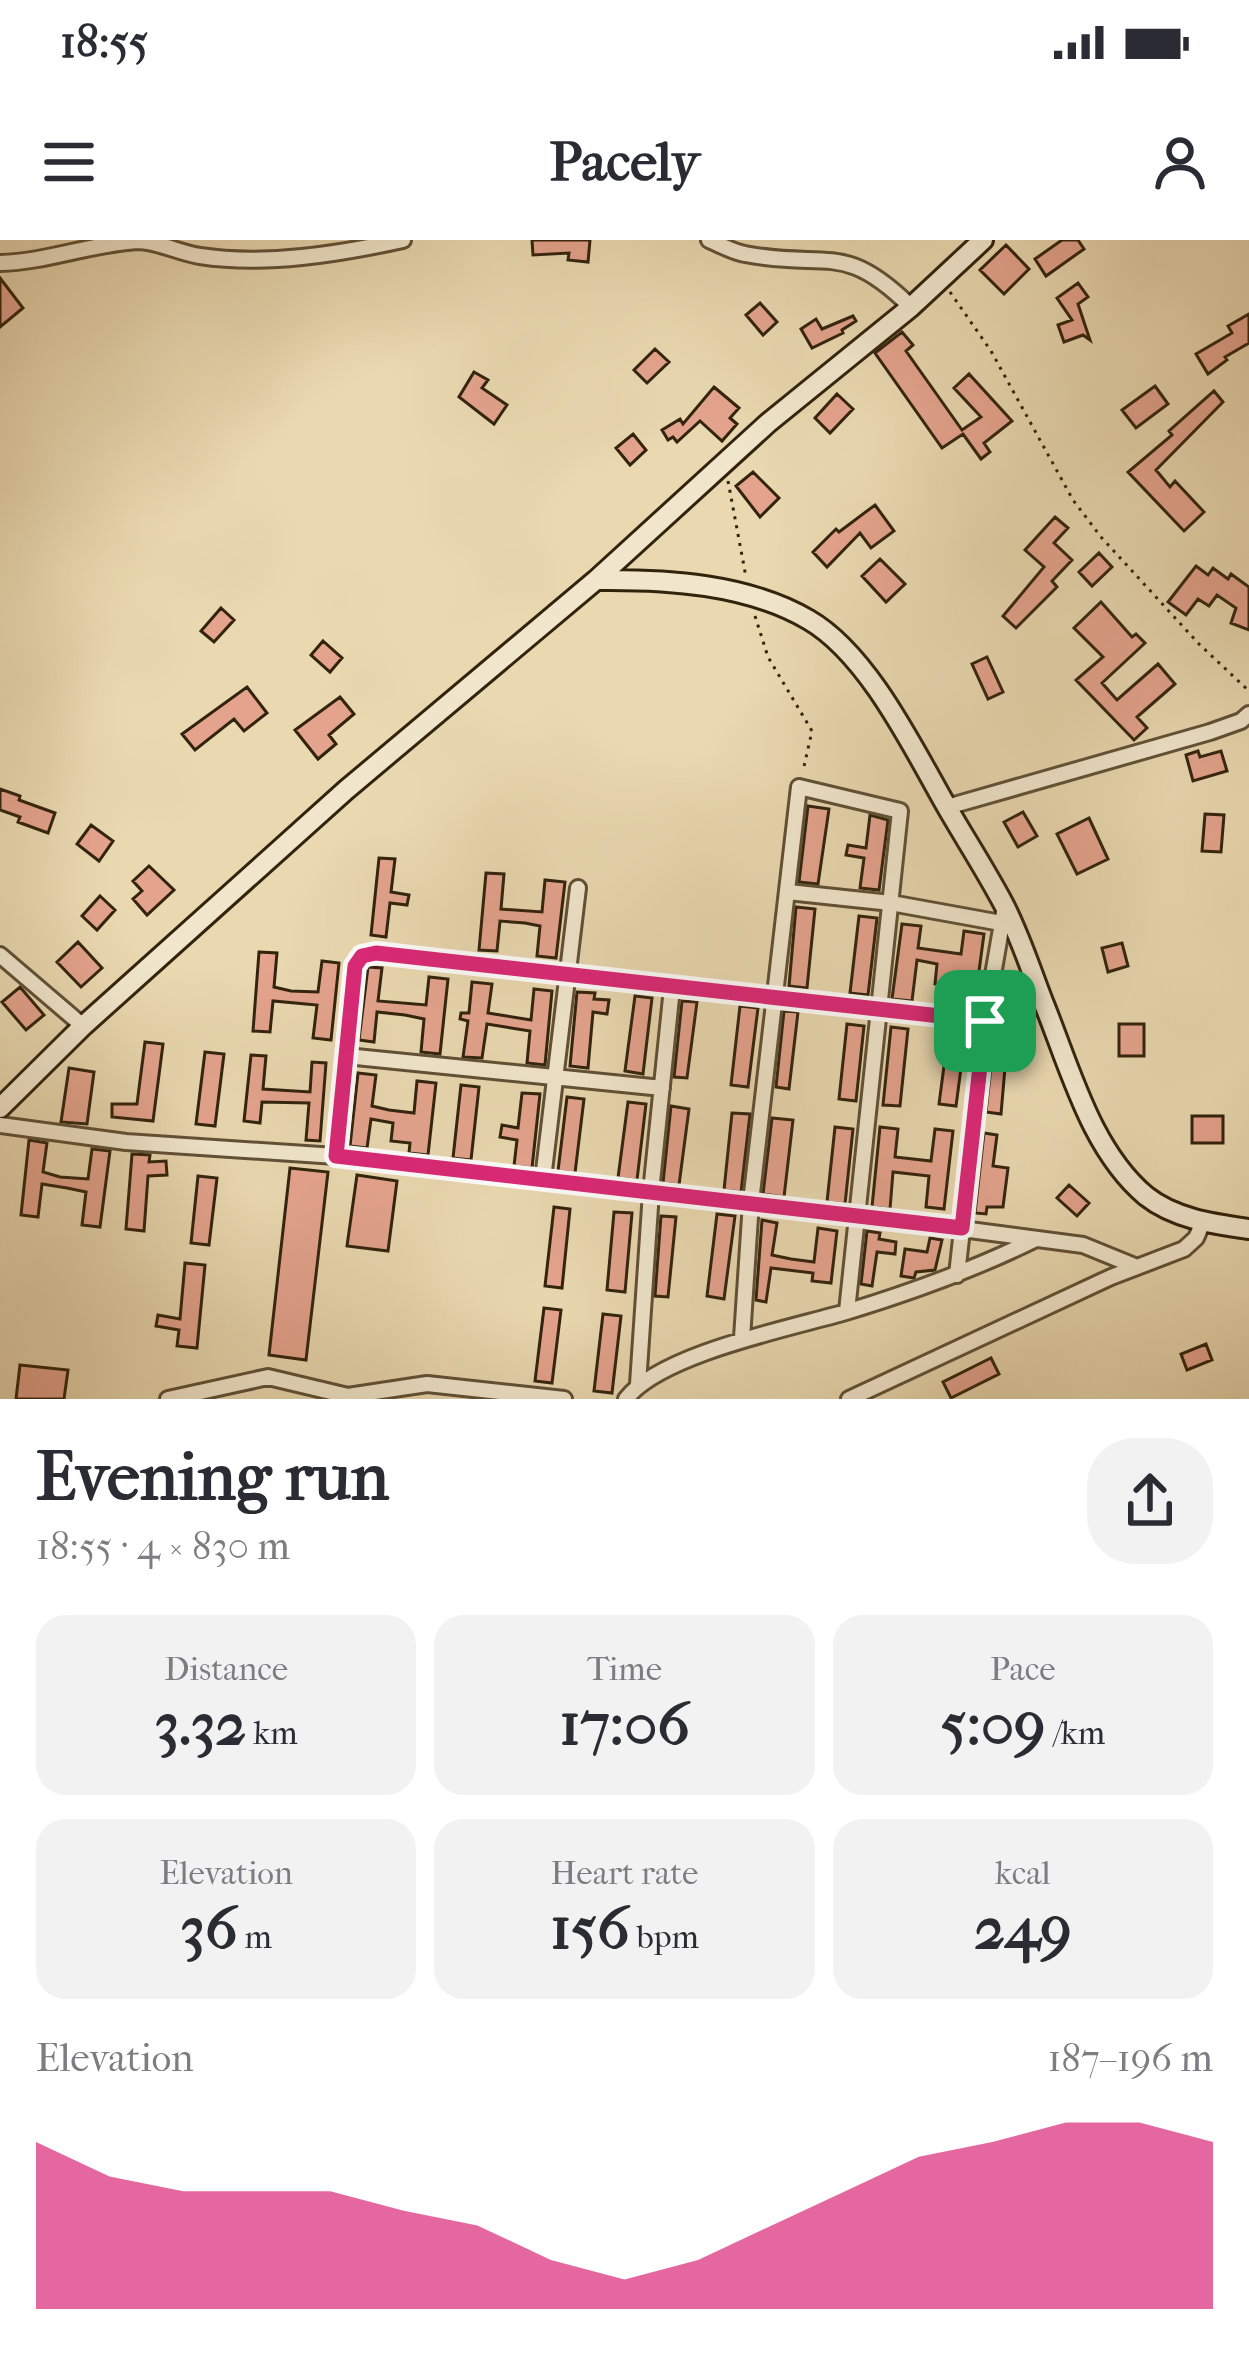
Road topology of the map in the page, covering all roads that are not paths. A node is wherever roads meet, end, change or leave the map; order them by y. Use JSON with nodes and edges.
{"nodes":[{"id":1,"x":142,"y":240,"type":"edge"},
{"id":2,"x":239,"y":240,"type":"edge"},
{"id":3,"x":403,"y":240,"type":"edge"},
{"id":4,"x":709,"y":240,"type":"edge"},
{"id":5,"x":979,"y":241,"type":"edge"},
{"id":6,"x":1,"y":258,"type":"edge"},
{"id":7,"x":245,"y":259,"type":"junction"},
{"id":8,"x":911,"y":307,"type":"junction"},
{"id":9,"x":596,"y":580,"type":"junction"},
{"id":10,"x":1249,"y":714,"type":"edge"},
{"id":11,"x":947,"y":807,"type":"junction"},
{"id":12,"x":578,"y":888,"type":"dead end"},
{"id":13,"x":788,"y":892,"type":"junction"},
{"id":14,"x":891,"y":903,"type":"junction"},
{"id":15,"x":1003,"y":914,"type":"junction"},
{"id":16,"x":0,"y":955,"type":"edge"},
{"id":17,"x":566,"y":976,"type":"junction"},
{"id":18,"x":672,"y":988,"type":"junction"},
{"id":19,"x":777,"y":996,"type":"junction"},
{"id":20,"x":878,"y":1010,"type":"junction"},
{"id":21,"x":985,"y":1021,"type":"junction"},
{"id":22,"x":83,"y":1026,"type":"junction"},
{"id":23,"x":346,"y":1056,"type":"junction"},
{"id":24,"x":554,"y":1076,"type":"junction"},
{"id":25,"x":662,"y":1088,"type":"junction"},
{"id":26,"x":0,"y":1108,"type":"edge"},
{"id":27,"x":0,"y":1125,"type":"edge"},
{"id":28,"x":336,"y":1156,"type":"junction"},
{"id":29,"x":543,"y":1179,"type":"junction"},
{"id":30,"x":651,"y":1192,"type":"junction"},
{"id":31,"x":751,"y":1202,"type":"junction"},
{"id":32,"x":858,"y":1216,"type":"junction"},
{"id":33,"x":1203,"y":1222,"type":"junction"},
{"id":34,"x":962,"y":1228,"type":"junction"},
{"id":35,"x":1249,"y":1229,"type":"edge"},
{"id":36,"x":1036,"y":1239,"type":"junction"},
{"id":37,"x":1137,"y":1267,"type":"junction"},
{"id":38,"x":957,"y":1275,"type":"junction"},
{"id":39,"x":847,"y":1312,"type":"junction"},
{"id":40,"x":742,"y":1338,"type":"junction"},
{"id":41,"x":638,"y":1384,"type":"junction"},
{"id":42,"x":168,"y":1399,"type":"edge"},
{"id":43,"x":564,"y":1399,"type":"edge"},
{"id":44,"x":626,"y":1399,"type":"edge"},
{"id":45,"x":850,"y":1399,"type":"edge"}],
"edges":[{"from":1,"to":6,"type":"street"},
{"from":1,"to":7,"type":"street"},
{"from":2,"to":7,"type":"street"},
{"from":3,"to":7,"type":"street"},
{"from":4,"to":8,"type":"street"},
{"from":5,"to":8,"type":"main road"},
{"from":8,"to":9,"type":"main road"},
{"from":9,"to":11,"type":"main road"},
{"from":9,"to":22,"type":"main road"},
{"from":10,"to":11,"type":"street"},
{"from":11,"to":15,"type":"main road"},
{"from":12,"to":17,"type":"street"},
{"from":13,"to":14,"type":"street"},
{"from":13,"to":14,"type":"street"},
{"from":13,"to":19,"type":"street"},
{"from":14,"to":15,"type":"street"},
{"from":14,"to":20,"type":"street"},
{"from":15,"to":21,"type":"street"},
{"from":15,"to":33,"type":"main road"},
{"from":16,"to":22,"type":"street"},
{"from":17,"to":18,"type":"street"},
{"from":17,"to":23,"type":"street"},
{"from":17,"to":24,"type":"street"},
{"from":18,"to":19,"type":"street"},
{"from":18,"to":25,"type":"street"},
{"from":19,"to":20,"type":"street"},
{"from":19,"to":31,"type":"street"},
{"from":20,"to":21,"type":"street"},
{"from":20,"to":32,"type":"street"},
{"from":21,"to":34,"type":"street"},
{"from":22,"to":26,"type":"main road"},
{"from":23,"to":24,"type":"street"},
{"from":23,"to":28,"type":"street"},
{"from":24,"to":25,"type":"street"},
{"from":24,"to":29,"type":"street"},
{"from":25,"to":30,"type":"street"},
{"from":27,"to":28,"type":"street"},
{"from":28,"to":29,"type":"street"},
{"from":29,"to":30,"type":"street"},
{"from":30,"to":31,"type":"street"},
{"from":30,"to":41,"type":"street"},
{"from":31,"to":32,"type":"street"},
{"from":31,"to":40,"type":"street"},
{"from":32,"to":34,"type":"street"},
{"from":32,"to":39,"type":"street"},
{"from":33,"to":35,"type":"main road"},
{"from":33,"to":37,"type":"street"},
{"from":34,"to":36,"type":"street"},
{"from":34,"to":38,"type":"street"},
{"from":36,"to":37,"type":"street"},
{"from":36,"to":38,"type":"street"},
{"from":37,"to":45,"type":"street"},
{"from":38,"to":39,"type":"street"},
{"from":39,"to":40,"type":"street"},
{"from":40,"to":41,"type":"street"},
{"from":41,"to":44,"type":"street"},
{"from":42,"to":43,"type":"street"}]}
